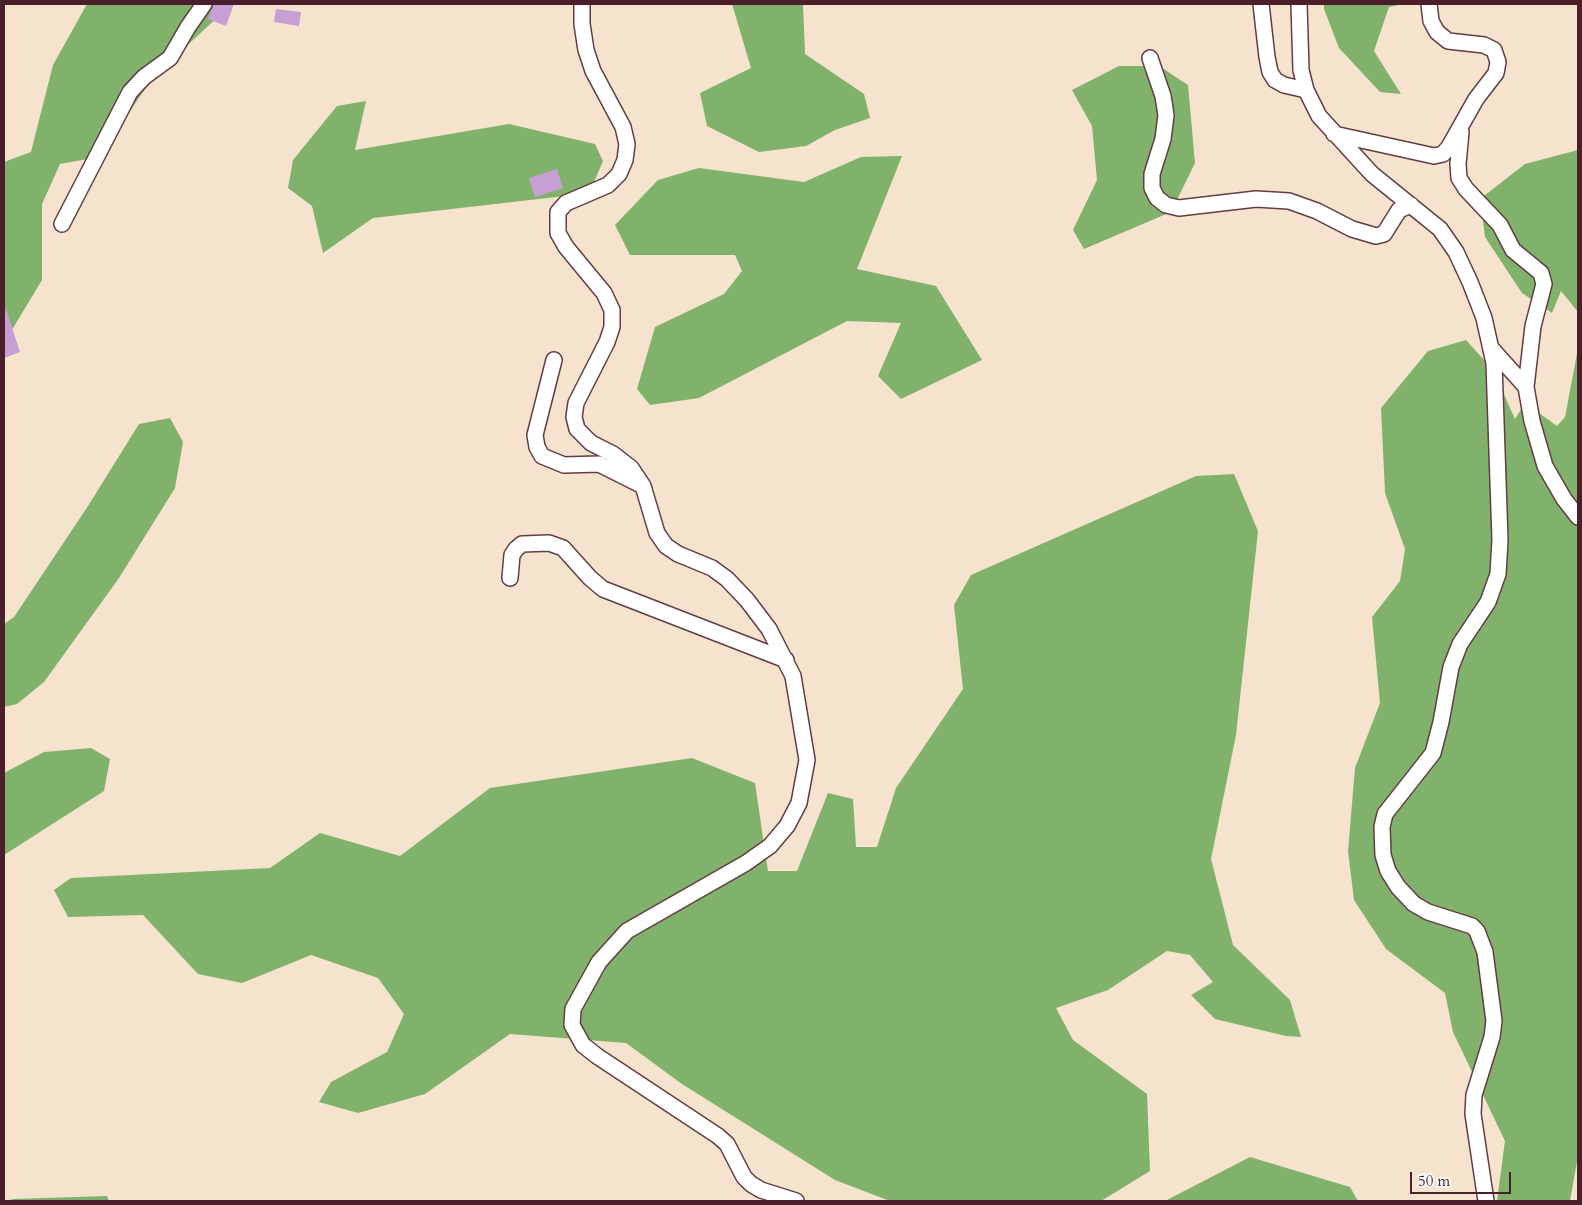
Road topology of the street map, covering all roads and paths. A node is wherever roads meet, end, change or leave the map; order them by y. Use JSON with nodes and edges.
{"nodes":[{"id":1,"x":204,"y":4,"type":"edge"},
{"id":2,"x":582,"y":4,"type":"edge"},
{"id":3,"x":1261,"y":4,"type":"edge"},
{"id":4,"x":1299,"y":4,"type":"edge"},
{"id":5,"x":1429,"y":4,"type":"edge"},
{"id":6,"x":1150,"y":58,"type":"dead end"},
{"id":7,"x":1306,"y":90,"type":"junction"},
{"id":8,"x":1463,"y":120,"type":"junction"},
{"id":9,"x":1334,"y":134,"type":"junction"},
{"id":10,"x":1411,"y":205,"type":"junction"},
{"id":11,"x":62,"y":224,"type":"dead end"},
{"id":12,"x":1492,"y":348,"type":"junction"},
{"id":13,"x":554,"y":360,"type":"dead end"},
{"id":14,"x":1526,"y":388,"type":"junction"},
{"id":15,"x":643,"y":486,"type":"junction"},
{"id":16,"x":1578,"y":516,"type":"edge"},
{"id":17,"x":510,"y":578,"type":"dead end"},
{"id":18,"x":786,"y":660,"type":"junction"},
{"id":19,"x":796,"y":1201,"type":"edge"},
{"id":20,"x":1486,"y":1201,"type":"edge"}],
"edges":[{"from":1,"to":11,"type":"street"},
{"from":2,"to":15,"type":"street"},
{"from":3,"to":7,"type":"street"},
{"from":4,"to":7,"type":"street"},
{"from":5,"to":8,"type":"street"},
{"from":6,"to":10,"type":"street"},
{"from":7,"to":9,"type":"street"},
{"from":8,"to":9,"type":"street"},
{"from":8,"to":14,"type":"street"},
{"from":9,"to":10,"type":"street"},
{"from":10,"to":12,"type":"street"},
{"from":12,"to":14,"type":"street"},
{"from":12,"to":20,"type":"street"},
{"from":13,"to":15,"type":"street"},
{"from":14,"to":16,"type":"street"},
{"from":15,"to":18,"type":"street"},
{"from":17,"to":18,"type":"street"},
{"from":18,"to":19,"type":"street"}]}
